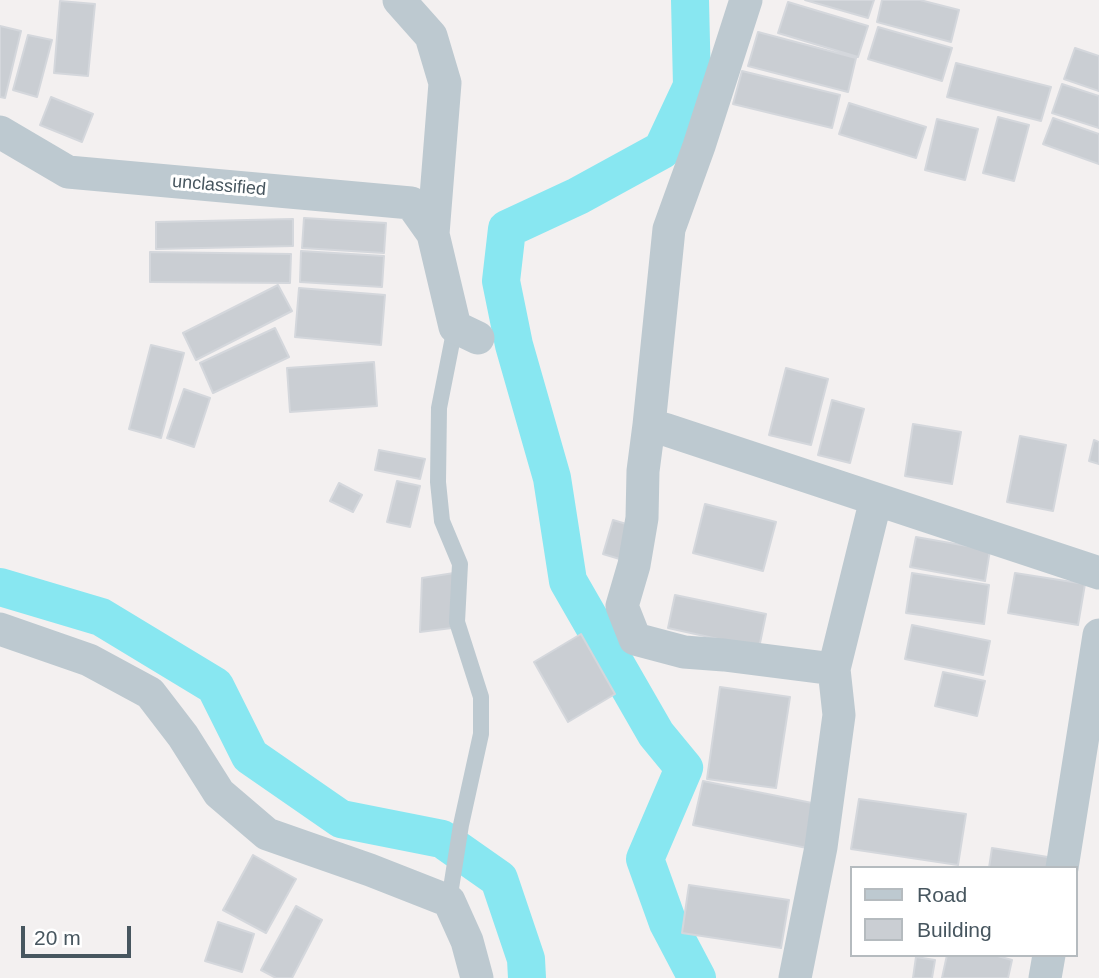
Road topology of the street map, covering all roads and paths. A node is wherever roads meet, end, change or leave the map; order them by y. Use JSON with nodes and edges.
{"nodes":[{"id":1,"x":399,"y":0,"type":"edge"},
{"id":2,"x":746,"y":0,"type":"edge"},
{"id":3,"x":0,"y":132,"type":"edge"},
{"id":4,"x":433,"y":234,"type":"junction"},
{"id":5,"x":467,"y":332,"type":"joint"},
{"id":6,"x":649,"y":425,"type":"junction"},
{"id":7,"x":876,"y":499,"type":"junction"},
{"id":8,"x":1099,"y":573,"type":"edge"},
{"id":9,"x":0,"y":629,"type":"edge"},
{"id":10,"x":1099,"y":635,"type":"edge"},
{"id":11,"x":834,"y":669,"type":"junction"},
{"id":12,"x":1062,"y":866,"type":"edge"},
{"id":13,"x":449,"y":901,"type":"junction"},
{"id":14,"x":1049,"y":957,"type":"edge"},
{"id":15,"x":477,"y":978,"type":"edge"},
{"id":16,"x":794,"y":978,"type":"edge"},
{"id":17,"x":1045,"y":978,"type":"edge"}],
"edges":[{"from":1,"to":4,"type":"street"},
{"from":2,"to":6,"type":"street"},
{"from":3,"to":4,"type":"street","name":"unclassified"},
{"from":4,"to":5,"type":"street"},
{"from":5,"to":13,"type":"lane"},
{"from":6,"to":7,"type":"street"},
{"from":6,"to":11,"type":"street"},
{"from":7,"to":8,"type":"street"},
{"from":7,"to":11,"type":"street"},
{"from":9,"to":13,"type":"street"},
{"from":10,"to":12,"type":"street"},
{"from":11,"to":16,"type":"street"},
{"from":13,"to":15,"type":"street"},
{"from":14,"to":17,"type":"street"}]}
